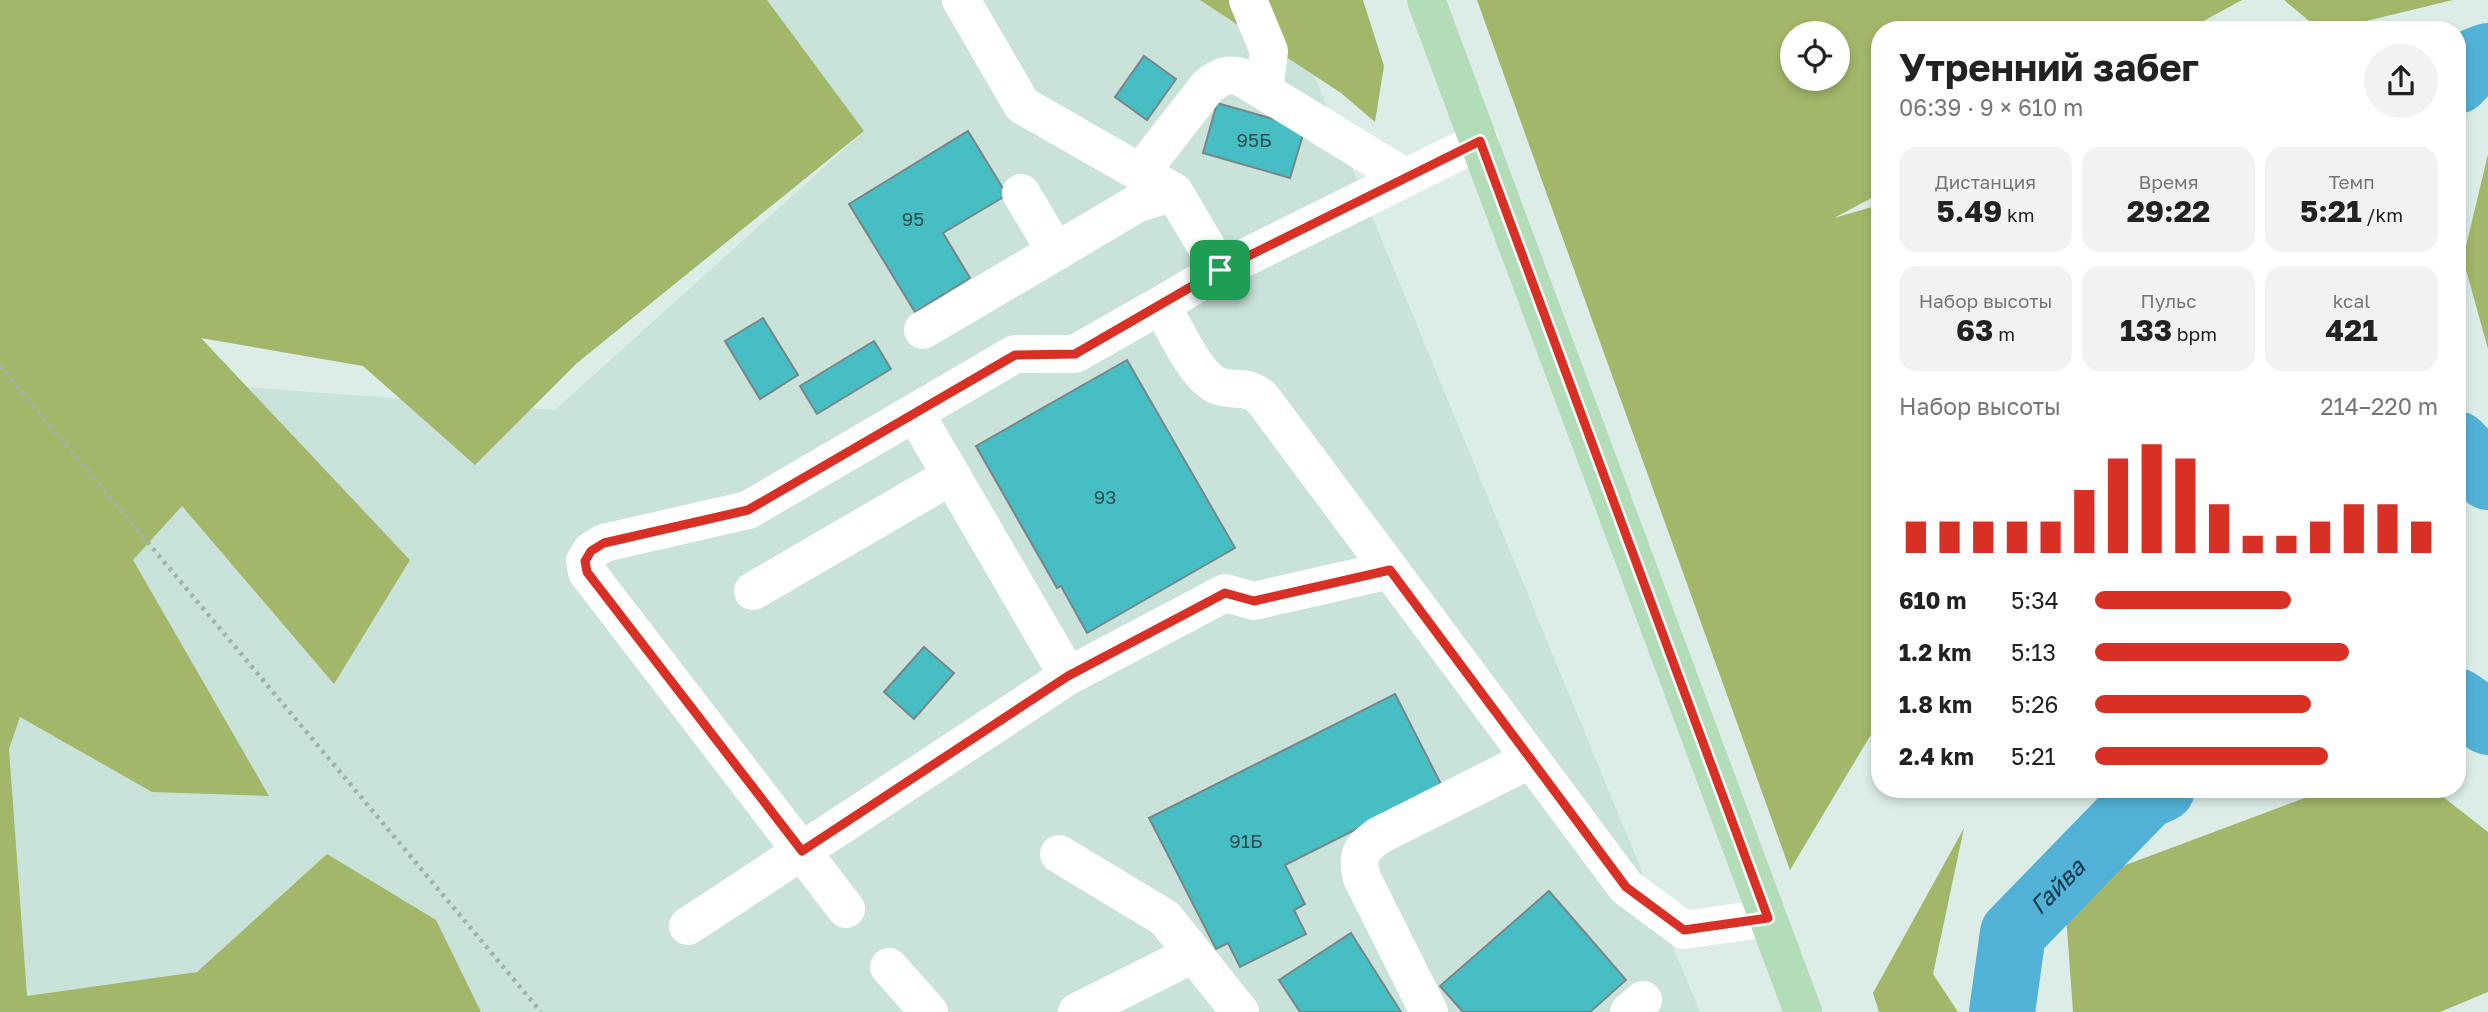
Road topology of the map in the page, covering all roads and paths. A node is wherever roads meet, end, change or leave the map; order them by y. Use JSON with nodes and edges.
{"nodes":[{"id":1,"x":961,"y":0,"type":"edge"},
{"id":2,"x":1248,"y":0,"type":"edge"},
{"id":3,"x":1426,"y":0,"type":"edge"},
{"id":4,"x":1264,"y":91,"type":"junction"},
{"id":5,"x":1480,"y":141,"type":"junction"},
{"id":6,"x":1140,"y":173,"type":"junction"},
{"id":7,"x":1406,"y":178,"type":"junction"},
{"id":8,"x":1021,"y":192,"type":"dead end"},
{"id":9,"x":1174,"y":192,"type":"junction"},
{"id":10,"x":1056,"y":252,"type":"junction"},
{"id":11,"x":1220,"y":270,"type":"junction"},
{"id":12,"x":1161,"y":304,"type":"junction"},
{"id":13,"x":923,"y":330,"type":"dead end"},
{"id":14,"x":0,"y":366,"type":"edge"},
{"id":15,"x":915,"y":413,"type":"junction"},
{"id":16,"x":951,"y":476,"type":"junction"},
{"id":17,"x":1390,"y":570,"type":"junction"},
{"id":18,"x":753,"y":591,"type":"dead end"},
{"id":19,"x":1068,"y":676,"type":"junction"},
{"id":20,"x":1531,"y":759,"type":"junction"},
{"id":21,"x":802,"y":851,"type":"junction"},
{"id":22,"x":1059,"y":853,"type":"dead end"},
{"id":23,"x":846,"y":909,"type":"dead end"},
{"id":24,"x":1768,"y":918,"type":"junction"},
{"id":25,"x":688,"y":926,"type":"dead end"},
{"id":26,"x":1193,"y":954,"type":"junction"},
{"id":27,"x":888,"y":967,"type":"dead end"},
{"id":28,"x":541,"y":1012,"type":"edge"},
{"id":29,"x":929,"y":1012,"type":"edge"},
{"id":30,"x":1077,"y":1012,"type":"edge"},
{"id":31,"x":1240,"y":1012,"type":"edge"},
{"id":32,"x":1429,"y":1012,"type":"edge"},
{"id":33,"x":1803,"y":1012,"type":"edge"}],
"edges":[{"from":1,"to":6,"type":"lane"},
{"from":2,"to":4,"type":"lane"},
{"from":3,"to":5,"type":"main road"},
{"from":4,"to":6,"type":"lane"},
{"from":4,"to":7,"type":"lane"},
{"from":5,"to":7,"type":"lane"},
{"from":5,"to":24,"type":"main road"},
{"from":6,"to":9,"type":"lane"},
{"from":7,"to":11,"type":"lane"},
{"from":8,"to":10,"type":"lane"},
{"from":9,"to":10,"type":"lane"},
{"from":9,"to":11,"type":"lane"},
{"from":10,"to":13,"type":"lane"},
{"from":11,"to":12,"type":"lane"},
{"from":12,"to":15,"type":"lane"},
{"from":12,"to":17,"type":"lane"},
{"from":14,"to":28,"type":"path"},
{"from":15,"to":16,"type":"lane"},
{"from":15,"to":21,"type":"lane"},
{"from":16,"to":18,"type":"lane"},
{"from":16,"to":19,"type":"lane"},
{"from":17,"to":19,"type":"lane"},
{"from":17,"to":20,"type":"lane"},
{"from":19,"to":21,"type":"lane"},
{"from":20,"to":24,"type":"lane"},
{"from":20,"to":32,"type":"lane"},
{"from":21,"to":23,"type":"lane"},
{"from":21,"to":25,"type":"lane"},
{"from":22,"to":26,"type":"lane"},
{"from":24,"to":33,"type":"main road"},
{"from":26,"to":30,"type":"lane"},
{"from":26,"to":31,"type":"lane"},
{"from":27,"to":29,"type":"lane"}]}
